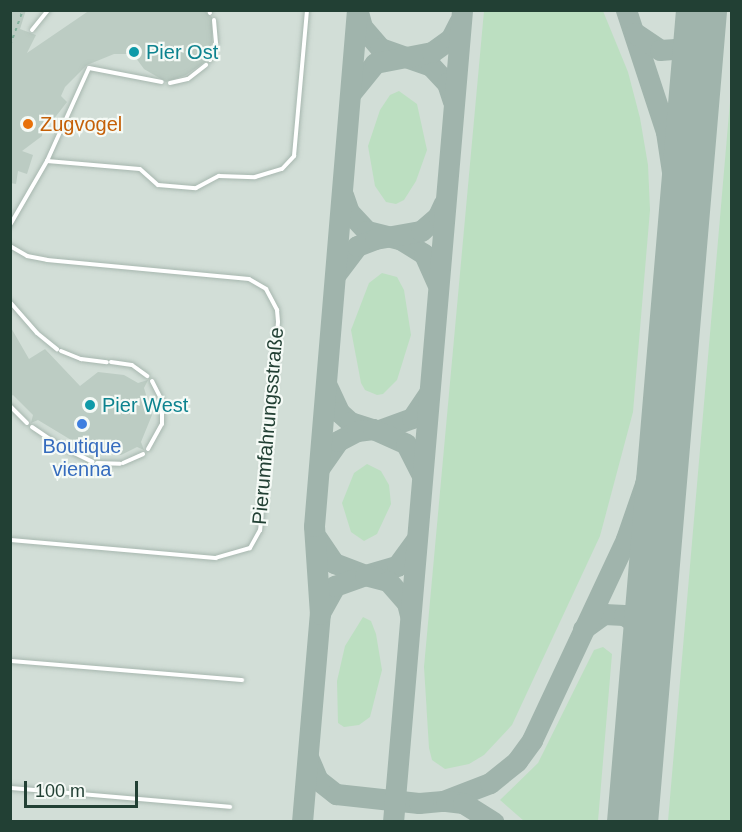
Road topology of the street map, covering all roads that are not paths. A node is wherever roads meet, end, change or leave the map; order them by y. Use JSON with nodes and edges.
{"nodes":[{"id":1,"x":48,"y":10,"type":"edge"},
{"id":2,"x":307,"y":10,"type":"edge"},
{"id":3,"x":214,"y":20,"type":"dead end"},
{"id":4,"x":32,"y":30,"type":"dead end"},
{"id":5,"x":210,"y":60,"type":"dead end"},
{"id":6,"x":206,"y":65,"type":"dead end"},
{"id":7,"x":162,"y":82,"type":"dead end"},
{"id":8,"x":170,"y":83,"type":"dead end"},
{"id":9,"x":47,"y":161,"type":"junction"},
{"id":10,"x":10,"y":225,"type":"edge"},
{"id":11,"x":10,"y":246,"type":"edge"},
{"id":12,"x":11,"y":305,"type":"edge"},
{"id":13,"x":147,"y":376,"type":"dead end"},
{"id":14,"x":152,"y":381,"type":"dead end"},
{"id":15,"x":10,"y":406,"type":"edge"},
{"id":16,"x":27,"y":423,"type":"dead end"},
{"id":17,"x":33,"y":427,"type":"dead end"},
{"id":18,"x":148,"y":449,"type":"dead end"},
{"id":19,"x":143,"y":454,"type":"dead end"},
{"id":20,"x":10,"y":540,"type":"edge"},
{"id":21,"x":10,"y":661,"type":"edge"},
{"id":22,"x":242,"y":680,"type":"dead end"},
{"id":23,"x":10,"y":788,"type":"edge"},
{"id":24,"x":230,"y":807,"type":"dead end"}],
"edges":[{"from":1,"to":4,"type":"lane"},
{"from":2,"to":9,"type":"lane"},
{"from":3,"to":5,"type":"lane"},
{"from":6,"to":8,"type":"lane"},
{"from":7,"to":9,"type":"lane"},
{"from":9,"to":10,"type":"lane"},
{"from":11,"to":20,"type":"lane","name":"Pierumfahrungsstraße"},
{"from":12,"to":13,"type":"lane"},
{"from":14,"to":18,"type":"lane"},
{"from":15,"to":16,"type":"lane"},
{"from":17,"to":19,"type":"lane"},
{"from":21,"to":22,"type":"lane"},
{"from":23,"to":24,"type":"lane"}]}
